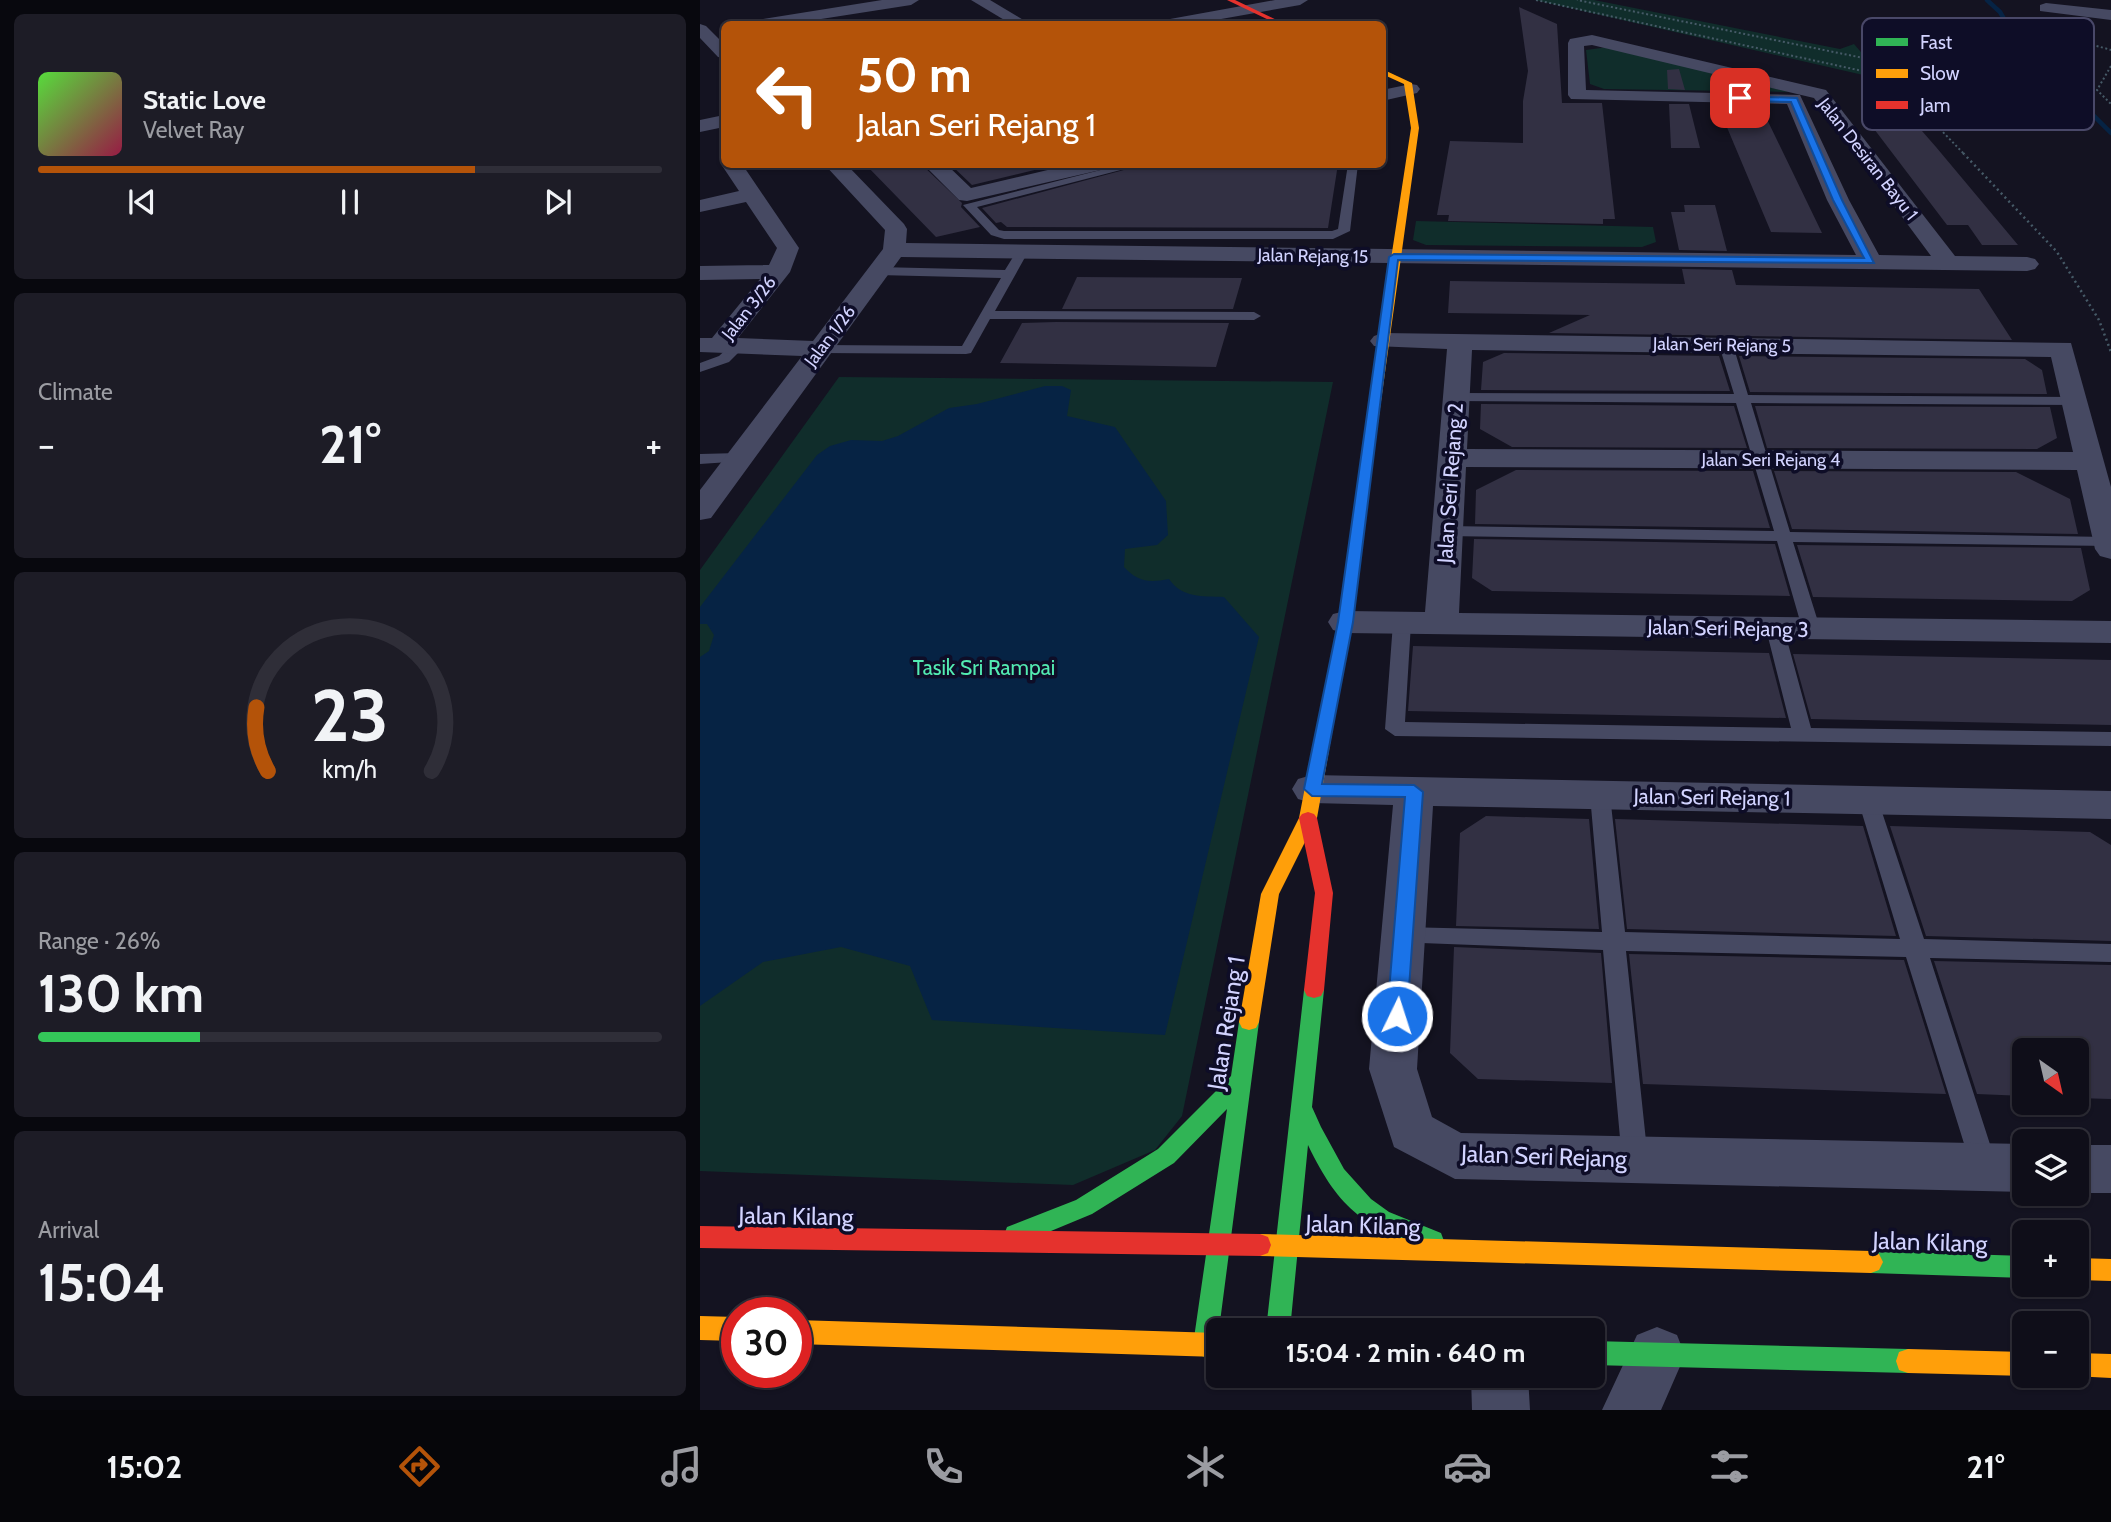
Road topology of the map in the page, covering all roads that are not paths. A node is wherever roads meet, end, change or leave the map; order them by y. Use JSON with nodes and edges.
{"nodes":[{"id":1,"x":911,"y":0,"type":"edge"},
{"id":2,"x":979,"y":0,"type":"edge"},
{"id":3,"x":1230,"y":0,"type":"edge"},
{"id":4,"x":1300,"y":0,"type":"edge"},
{"id":5,"x":2046,"y":8,"type":"dead end"},
{"id":6,"x":1249,"y":9,"type":"junction"},
{"id":7,"x":2111,"y":15,"type":"edge"},
{"id":8,"x":782,"y":21,"type":"edge"},
{"id":9,"x":1016,"y":21,"type":"edge"},
{"id":10,"x":1186,"y":21,"type":"edge"},
{"id":11,"x":1268,"y":21,"type":"edge"},
{"id":12,"x":703,"y":31,"type":"edge"},
{"id":13,"x":721,"y":31,"type":"edge"},
{"id":14,"x":721,"y":50,"type":"edge"},
{"id":15,"x":1386,"y":73,"type":"edge"},
{"id":16,"x":1411,"y":89,"type":"junction"},
{"id":17,"x":1820,"y":94,"type":"junction"},
{"id":18,"x":1386,"y":95,"type":"edge"},
{"id":19,"x":1794,"y":99,"type":"junction"},
{"id":20,"x":721,"y":111,"type":"edge"},
{"id":21,"x":700,"y":115,"type":"edge"},
{"id":22,"x":721,"y":123,"type":"edge"},
{"id":23,"x":706,"y":132,"type":"edge"},
{"id":24,"x":721,"y":152,"type":"edge"},
{"id":25,"x":734,"y":168,"type":"edge"},
{"id":26,"x":838,"y":168,"type":"edge"},
{"id":27,"x":937,"y":168,"type":"edge"},
{"id":28,"x":1085,"y":168,"type":"edge"},
{"id":29,"x":1122,"y":168,"type":"edge"},
{"id":30,"x":1352,"y":168,"type":"edge"},
{"id":31,"x":753,"y":194,"type":"junction"},
{"id":32,"x":700,"y":206,"type":"edge"},
{"id":33,"x":1196,"y":245,"type":"junction"},
{"id":34,"x":1022,"y":252,"type":"junction"},
{"id":35,"x":1394,"y":257,"type":"junction"},
{"id":36,"x":886,"y":261,"type":"junction"},
{"id":37,"x":1871,"y":261,"type":"junction"},
{"id":38,"x":1947,"y":262,"type":"junction"},
{"id":39,"x":2027,"y":264,"type":"dead end"},
{"id":40,"x":778,"y":272,"type":"junction"},
{"id":41,"x":700,"y":273,"type":"edge"},
{"id":42,"x":1010,"y":274,"type":"junction"},
{"id":43,"x":986,"y":315,"type":"junction"},
{"id":44,"x":1254,"y":316,"type":"dead end"},
{"id":45,"x":1383,"y":341,"type":"junction"},
{"id":46,"x":1460,"y":342,"type":"junction"},
{"id":47,"x":720,"y":345,"type":"edge"},
{"id":48,"x":1726,"y":345,"type":"junction"},
{"id":49,"x":821,"y":349,"type":"junction"},
{"id":50,"x":700,"y":368,"type":"edge"},
{"id":51,"x":1456,"y":397,"type":"junction"},
{"id":52,"x":1742,"y":398,"type":"junction"},
{"id":53,"x":2075,"y":401,"type":"junction"},
{"id":54,"x":739,"y":458,"type":"junction"},
{"id":55,"x":1453,"y":458,"type":"junction"},
{"id":56,"x":700,"y":459,"type":"edge"},
{"id":57,"x":1761,"y":460,"type":"junction"},
{"id":58,"x":2090,"y":461,"type":"junction"},
{"id":59,"x":700,"y":511,"type":"edge"},
{"id":60,"x":1447,"y":531,"type":"junction"},
{"id":61,"x":1785,"y":535,"type":"junction"},
{"id":62,"x":2110,"y":546,"type":"edge"},
{"id":63,"x":1345,"y":622,"type":"junction"},
{"id":64,"x":1402,"y":623,"type":"junction"},
{"id":65,"x":1440,"y":624,"type":"junction"},
{"id":66,"x":1811,"y":628,"type":"junction"},
{"id":67,"x":1774,"y":629,"type":"junction"},
{"id":68,"x":2111,"y":632,"type":"edge"},
{"id":69,"x":1804,"y":735,"type":"junction"},
{"id":70,"x":2111,"y":739,"type":"edge"},
{"id":71,"x":1414,"y":792,"type":"junction"},
{"id":72,"x":1600,"y":795,"type":"junction"},
{"id":73,"x":1868,"y":800,"type":"junction"},
{"id":74,"x":1310,"y":804,"type":"junction"},
{"id":75,"x":2111,"y":804,"type":"edge"},
{"id":76,"x":1403,"y":936,"type":"junction"},
{"id":77,"x":1614,"y":942,"type":"junction"},
{"id":78,"x":1915,"y":948,"type":"junction"},
{"id":79,"x":2111,"y":953,"type":"edge"},
{"id":80,"x":1239,"y":1082,"type":"junction"},
{"id":81,"x":1301,"y":1106,"type":"junction"},
{"id":82,"x":1635,"y":1160,"type":"junction"},
{"id":83,"x":2005,"y":1167,"type":"edge"},
{"id":84,"x":2089,"y":1169,"type":"edge"},
{"id":85,"x":2111,"y":1169,"type":"edge"},
{"id":86,"x":700,"y":1237,"type":"edge"},
{"id":87,"x":1000,"y":1241,"type":"junction"},
{"id":88,"x":1217,"y":1244,"type":"junction"},
{"id":89,"x":1286,"y":1245,"type":"junction"},
{"id":90,"x":1459,"y":1250,"type":"junction"},
{"id":91,"x":2012,"y":1267,"type":"edge"},
{"id":92,"x":2089,"y":1269,"type":"edge"},
{"id":93,"x":2111,"y":1270,"type":"edge"},
{"id":94,"x":1213,"y":1318,"type":"edge"},
{"id":95,"x":1279,"y":1318,"type":"edge"},
{"id":96,"x":700,"y":1328,"type":"edge"},
{"id":97,"x":721,"y":1329,"type":"edge"},
{"id":98,"x":812,"y":1332,"type":"edge"},
{"id":99,"x":1206,"y":1345,"type":"edge"},
{"id":100,"x":1605,"y":1353,"type":"edge"},
{"id":101,"x":1657,"y":1355,"type":"junction"},
{"id":102,"x":2012,"y":1364,"type":"edge"},
{"id":103,"x":2089,"y":1365,"type":"edge"},
{"id":104,"x":2111,"y":1366,"type":"edge"},
{"id":105,"x":1500,"y":1388,"type":"edge"},
{"id":106,"x":1501,"y":1410,"type":"edge"},
{"id":107,"x":1631,"y":1410,"type":"edge"}],
"edges":[{"from":1,"to":8,"type":"street"},
{"from":2,"to":9,"type":"street"},
{"from":3,"to":6,"type":"street"},
{"from":4,"to":6,"type":"street"},
{"from":5,"to":7,"type":"street"},
{"from":6,"to":10,"type":"street"},
{"from":6,"to":11,"type":"street"},
{"from":12,"to":13,"type":"street"},
{"from":12,"to":14,"type":"street"},
{"from":15,"to":16,"type":"street"},
{"from":16,"to":18,"type":"street"},
{"from":16,"to":35,"type":"street","name":"Jalan Rejang 1"},
{"from":17,"to":19,"type":"street"},
{"from":17,"to":19,"type":"street","name":"Jalan Desiran Bayu 1"},
{"from":17,"to":38,"type":"street","name":"Jalan Desiran Bayu 1"},
{"from":19,"to":37,"type":"street"},
{"from":20,"to":21,"type":"street"},
{"from":22,"to":23,"type":"street"},
{"from":23,"to":24,"type":"street"},
{"from":25,"to":31,"type":"street","name":"Jalan 3/26"},
{"from":26,"to":36,"type":"street"},
{"from":27,"to":28,"type":"street"},
{"from":29,"to":33,"type":"lane"},
{"from":30,"to":33,"type":"lane"},
{"from":31,"to":32,"type":"street"},
{"from":31,"to":40,"type":"street","name":"Jalan 3/26"},
{"from":33,"to":34,"type":"street","name":"Jalan Rejang 15"},
{"from":33,"to":35,"type":"street","name":"Jalan Rejang 15"},
{"from":34,"to":36,"type":"street","name":"Jalan Rejang 15"},
{"from":34,"to":42,"type":"lane"},
{"from":35,"to":37,"type":"street","name":"Jalan Rejang 15"},
{"from":35,"to":45,"type":"street","name":"Jalan Rejang 1"},
{"from":36,"to":42,"type":"lane"},
{"from":36,"to":49,"type":"street","name":"Jalan 1/26"},
{"from":37,"to":38,"type":"street","name":"Jalan Rejang 15"},
{"from":38,"to":39,"type":"street","name":"Jalan Rejang 15"},
{"from":40,"to":41,"type":"street"},
{"from":40,"to":47,"type":"street","name":"Jalan 3/26"},
{"from":42,"to":43,"type":"lane"},
{"from":43,"to":44,"type":"lane"},
{"from":43,"to":49,"type":"lane"},
{"from":45,"to":46,"type":"street","name":"Jalan Seri Rejang 5"},
{"from":45,"to":63,"type":"street","name":"Jalan Rejang 1"},
{"from":46,"to":48,"type":"street","name":"Jalan Seri Rejang 5"},
{"from":46,"to":51,"type":"street","name":"Jalan Seri Rejang 2"},
{"from":47,"to":49,"type":"street"},
{"from":47,"to":50,"type":"lane"},
{"from":48,"to":52,"type":"lane"},
{"from":48,"to":53,"type":"street","name":"Jalan Seri Rejang 5"},
{"from":49,"to":54,"type":"street","name":"Jalan 1/26"},
{"from":51,"to":52,"type":"lane"},
{"from":51,"to":55,"type":"street","name":"Jalan Seri Rejang 2"},
{"from":52,"to":53,"type":"lane"},
{"from":52,"to":57,"type":"lane"},
{"from":53,"to":58,"type":"street"},
{"from":54,"to":56,"type":"lane"},
{"from":54,"to":59,"type":"street","name":"Jalan 1/26"},
{"from":55,"to":57,"type":"street","name":"Jalan Seri Rejang 4"},
{"from":55,"to":60,"type":"street","name":"Jalan Seri Rejang 2"},
{"from":57,"to":58,"type":"street","name":"Jalan Seri Rejang 4"},
{"from":57,"to":61,"type":"lane"},
{"from":58,"to":62,"type":"street"},
{"from":60,"to":61,"type":"lane"},
{"from":60,"to":65,"type":"street","name":"Jalan Seri Rejang 2"},
{"from":61,"to":62,"type":"lane"},
{"from":61,"to":66,"type":"lane"},
{"from":63,"to":64,"type":"street","name":"Jalan Seri Rejang 3"},
{"from":63,"to":74,"type":"street","name":"Jalan Rejang 1"},
{"from":64,"to":65,"type":"street","name":"Jalan Seri Rejang 3"},
{"from":64,"to":69,"type":"lane"},
{"from":65,"to":67,"type":"street","name":"Jalan Seri Rejang 3"},
{"from":66,"to":67,"type":"street","name":"Jalan Seri Rejang 3"},
{"from":66,"to":68,"type":"street","name":"Jalan Seri Rejang 3"},
{"from":67,"to":69,"type":"lane"},
{"from":69,"to":70,"type":"lane"},
{"from":71,"to":72,"type":"street","name":"Jalan Seri Rejang 1"},
{"from":71,"to":74,"type":"street","name":"Jalan Seri Rejang 1"},
{"from":71,"to":76,"type":"street","name":"Jalan Seri Rejang"},
{"from":72,"to":73,"type":"street","name":"Jalan Seri Rejang 1"},
{"from":72,"to":77,"type":"lane"},
{"from":73,"to":75,"type":"street","name":"Jalan Seri Rejang 1"},
{"from":73,"to":78,"type":"lane"},
{"from":74,"to":80,"type":"street","name":"Jalan Rejang 1"},
{"from":74,"to":81,"type":"street","name":"Jalan Rejang 1"},
{"from":76,"to":77,"type":"lane"},
{"from":76,"to":82,"type":"street","name":"Jalan Seri Rejang"},
{"from":77,"to":78,"type":"lane"},
{"from":77,"to":82,"type":"lane"},
{"from":78,"to":79,"type":"lane"},
{"from":78,"to":83,"type":"lane"},
{"from":80,"to":87,"type":"street"},
{"from":80,"to":88,"type":"street","name":"Jalan Rejang 1"},
{"from":81,"to":89,"type":"street","name":"Jalan Rejang 1"},
{"from":81,"to":90,"type":"street"},
{"from":82,"to":83,"type":"street","name":"Jalan Seri Rejang"},
{"from":84,"to":85,"type":"street"},
{"from":86,"to":87,"type":"street","name":"Jalan Kilang"},
{"from":87,"to":88,"type":"street","name":"Jalan Kilang"},
{"from":88,"to":89,"type":"street","name":"Jalan Kilang"},
{"from":88,"to":94,"type":"street","name":"Jalan Rejang 1"},
{"from":89,"to":90,"type":"street","name":"Jalan Kilang"},
{"from":89,"to":95,"type":"street","name":"Jalan Rejang 1"},
{"from":90,"to":91,"type":"street","name":"Jalan Kilang"},
{"from":92,"to":93,"type":"street"},
{"from":96,"to":97,"type":"street"},
{"from":98,"to":99,"type":"street"},
{"from":100,"to":101,"type":"street"},
{"from":101,"to":102,"type":"street"},
{"from":101,"to":107,"type":"street"},
{"from":103,"to":104,"type":"street"},
{"from":105,"to":106,"type":"street"}]}
